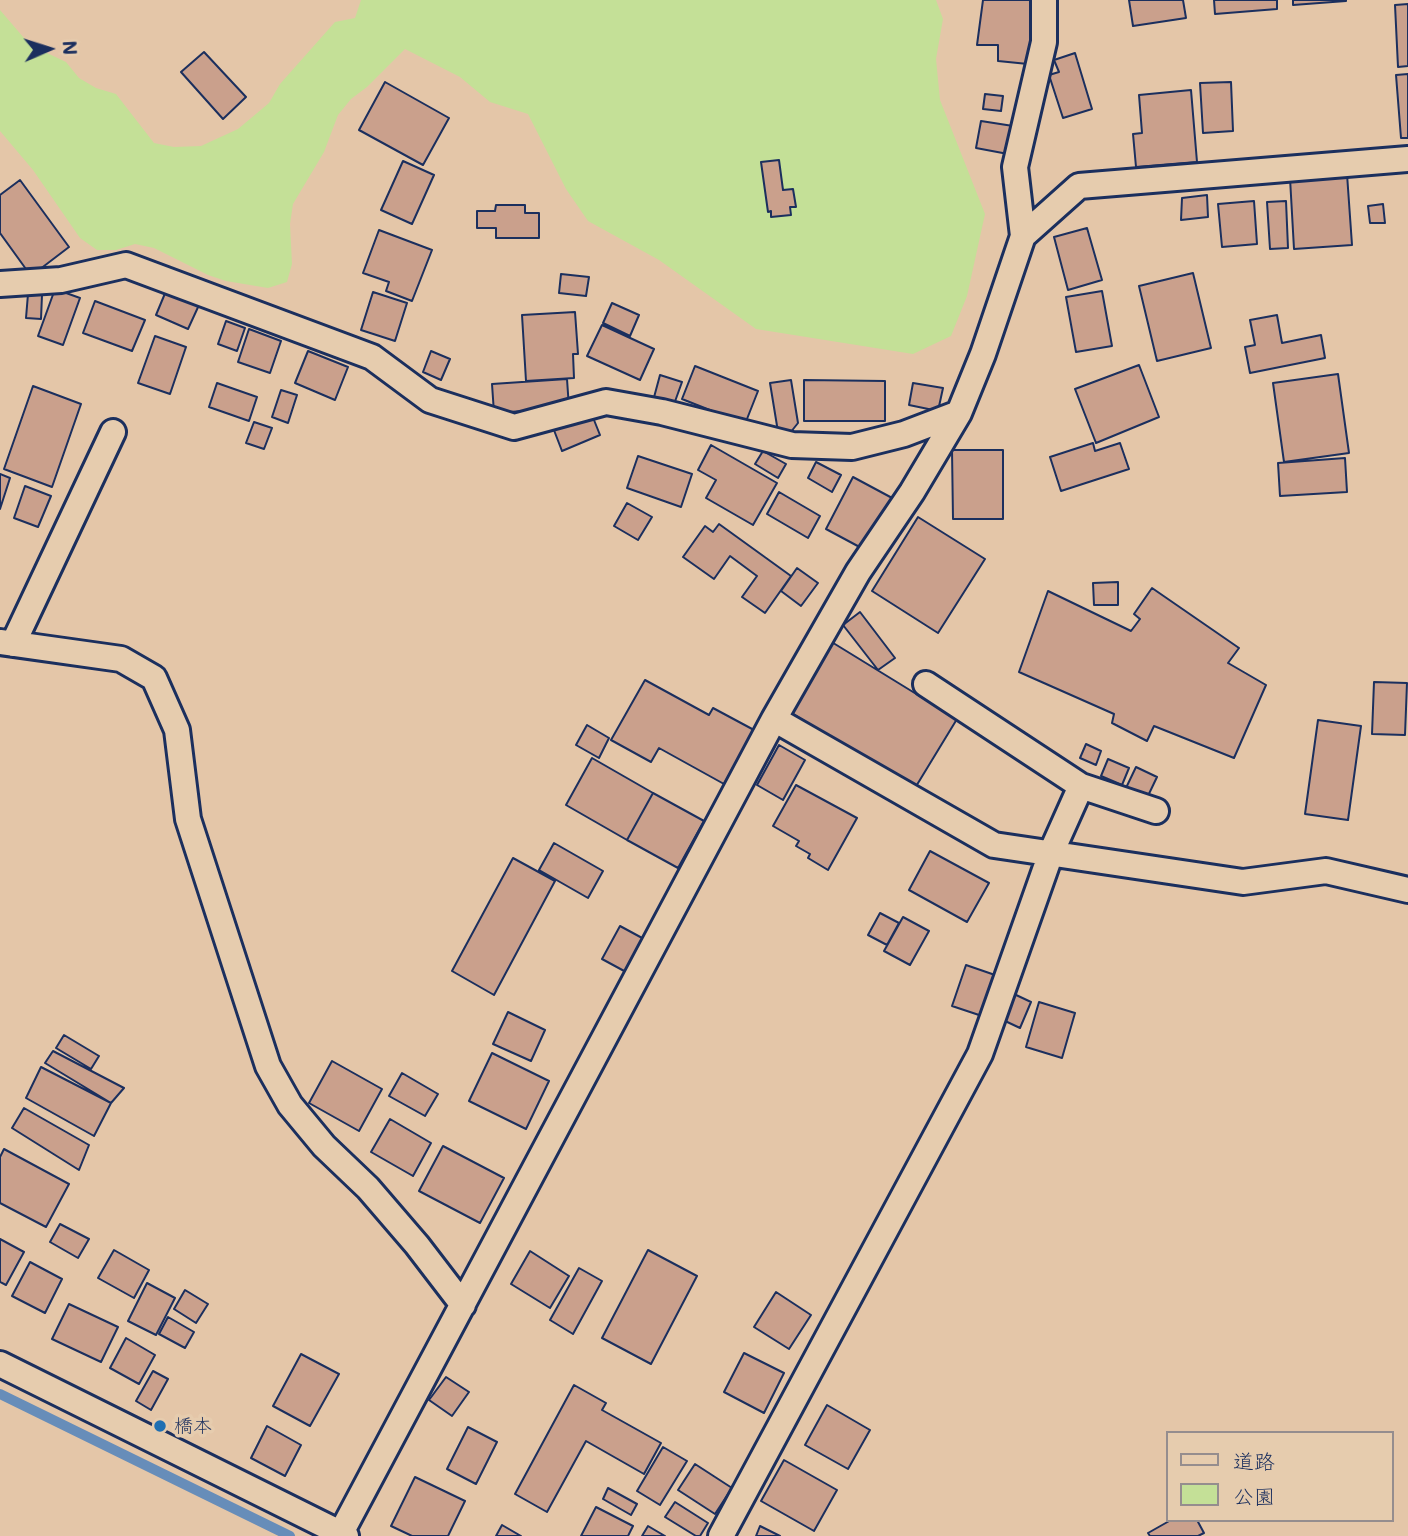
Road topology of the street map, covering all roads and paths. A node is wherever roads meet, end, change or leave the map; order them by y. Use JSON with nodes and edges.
{"nodes":[{"id":1,"x":1044,"y":0,"type":"edge"},
{"id":2,"x":1408,"y":159,"type":"edge"},
{"id":3,"x":1023,"y":236,"type":"junction"},
{"id":4,"x":0,"y":284,"type":"edge"},
{"id":5,"x":959,"y":413,"type":"junction"},
{"id":6,"x":113,"y":432,"type":"dead end"},
{"id":7,"x":7,"y":643,"type":"edge"},
{"id":8,"x":926,"y":684,"type":"dead end"},
{"id":9,"x":774,"y":719,"type":"junction"},
{"id":10,"x":1081,"y":786,"type":"junction"},
{"id":11,"x":1156,"y":811,"type":"dead end"},
{"id":12,"x":1051,"y":853,"type":"junction"},
{"id":13,"x":1408,"y":890,"type":"edge"},
{"id":14,"x":463,"y":1305,"type":"junction"},
{"id":15,"x":0,"y":1364,"type":"edge"},
{"id":16,"x":344,"y":1535,"type":"edge"},
{"id":17,"x":721,"y":1536,"type":"edge"}],
"edges":[{"from":1,"to":3,"type":"street"},
{"from":2,"to":3,"type":"street"},
{"from":3,"to":5,"type":"street"},
{"from":4,"to":5,"type":"street"},
{"from":5,"to":9,"type":"street"},
{"from":6,"to":7,"type":"street"},
{"from":7,"to":14,"type":"street"},
{"from":8,"to":10,"type":"street"},
{"from":9,"to":12,"type":"street"},
{"from":9,"to":14,"type":"street"},
{"from":10,"to":11,"type":"street"},
{"from":10,"to":12,"type":"street"},
{"from":12,"to":13,"type":"street"},
{"from":12,"to":17,"type":"street"},
{"from":14,"to":16,"type":"street"},
{"from":15,"to":16,"type":"street"}]}
